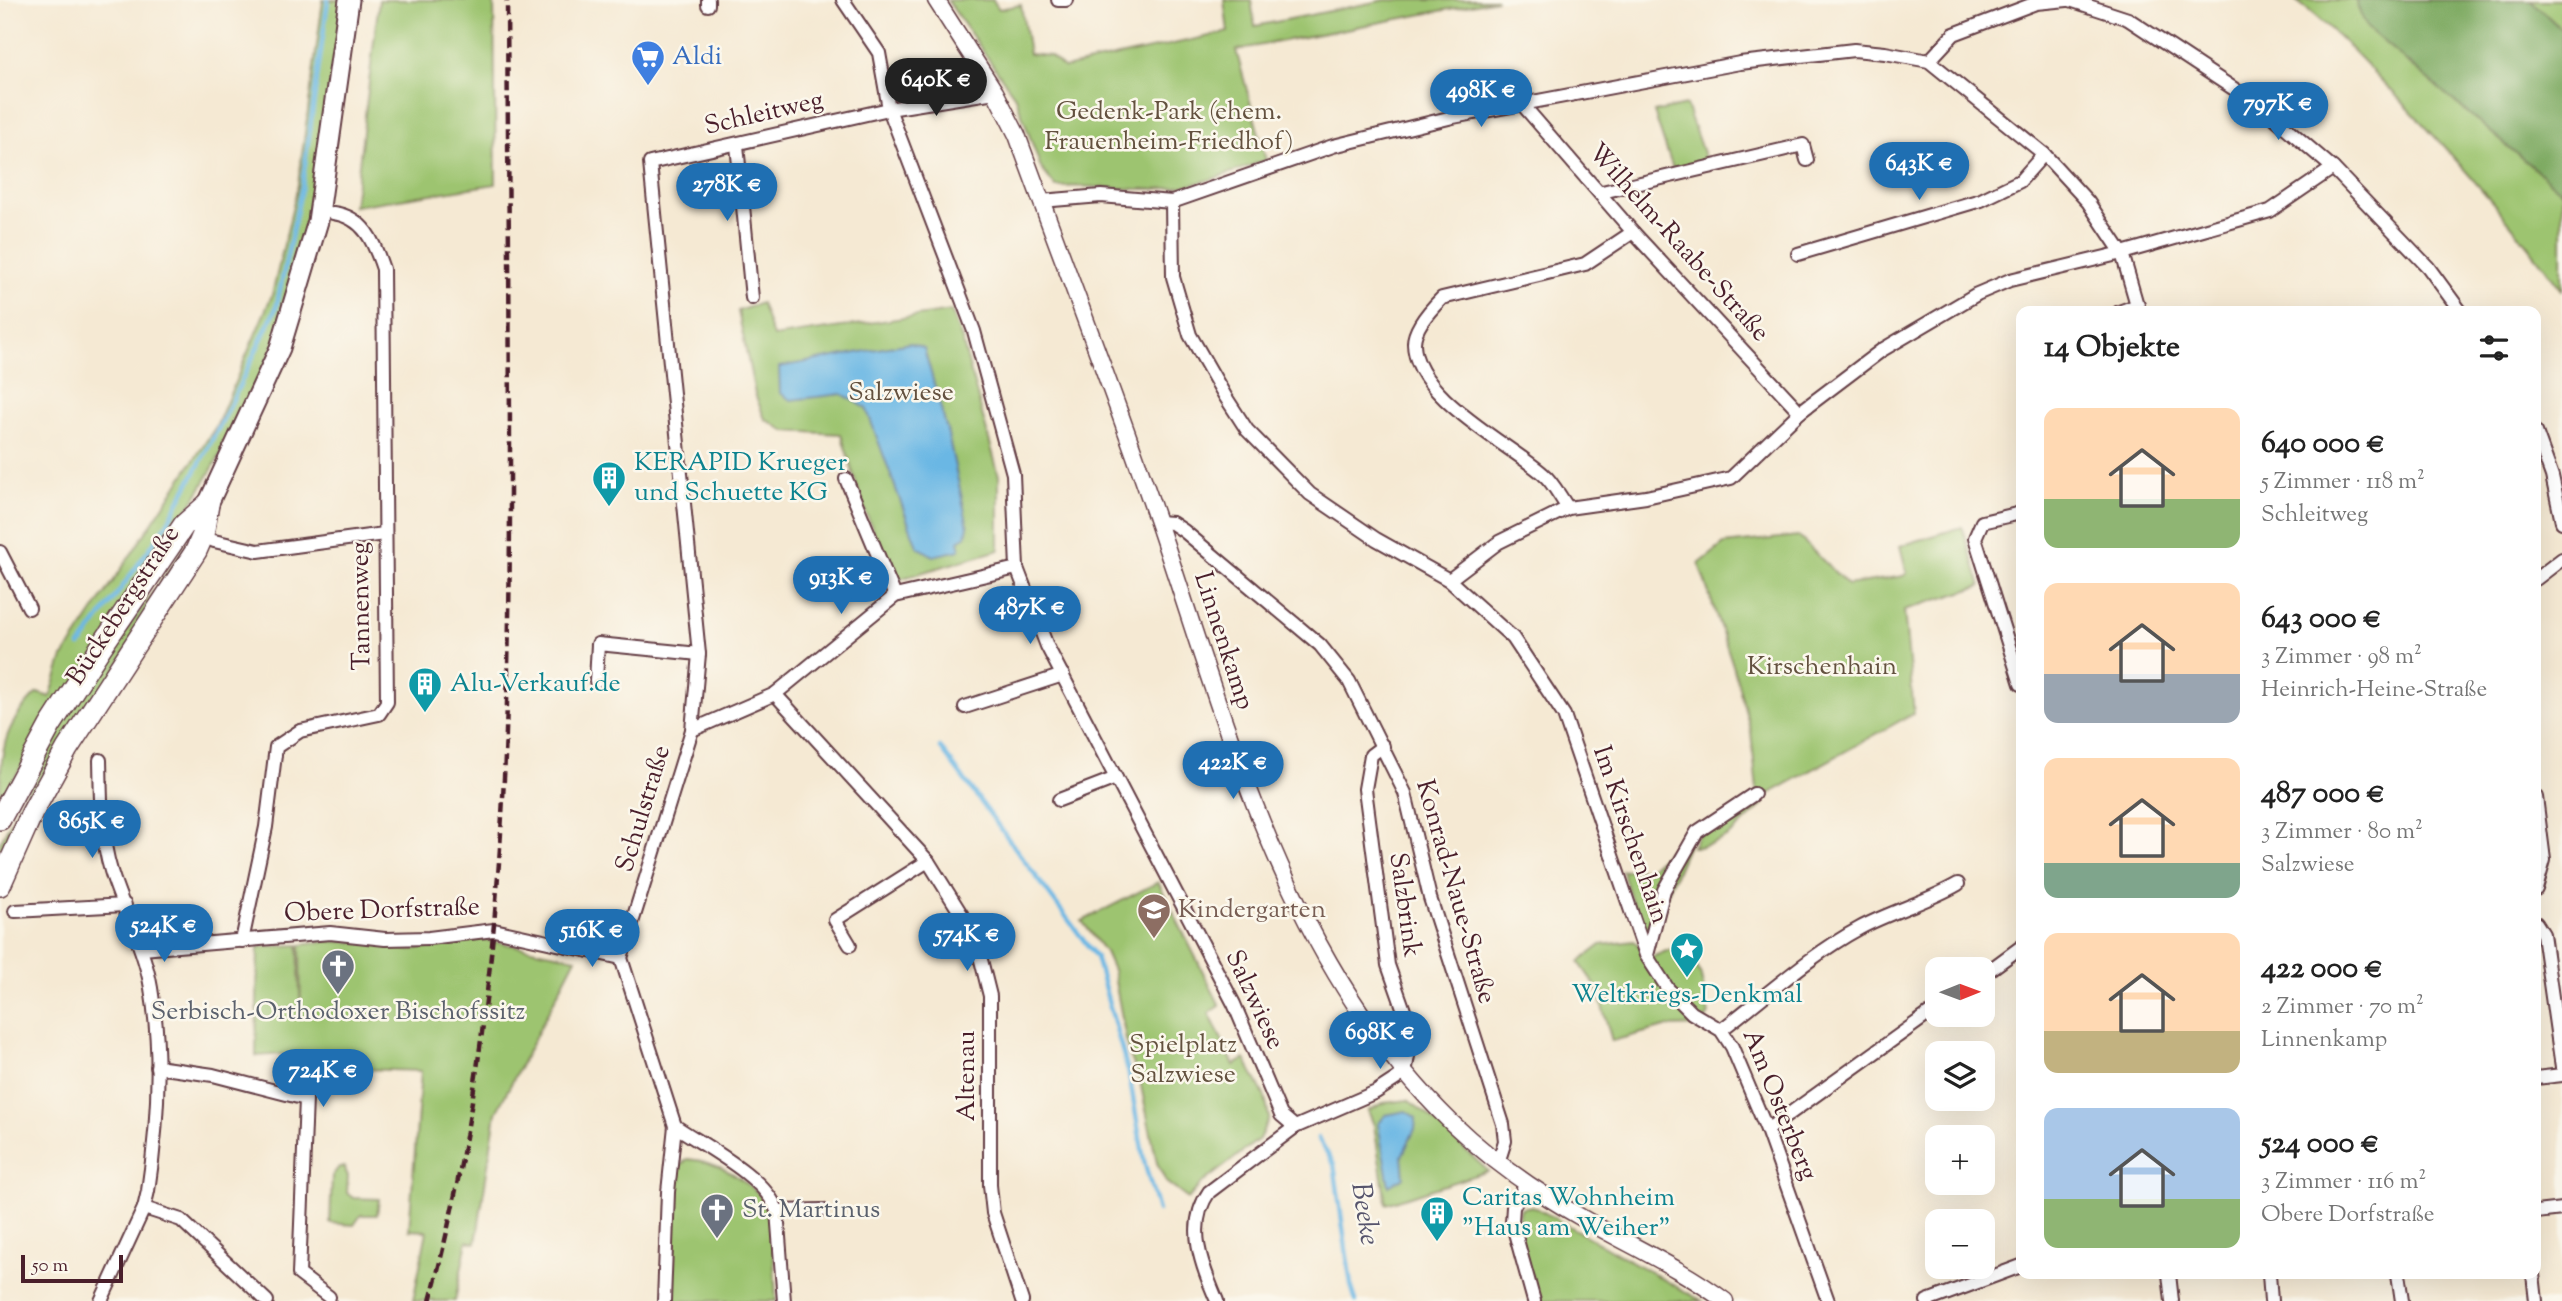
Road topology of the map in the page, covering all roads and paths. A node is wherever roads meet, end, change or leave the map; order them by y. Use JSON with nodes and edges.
{"nodes":[{"id":1,"x":349,"y":0,"type":"edge"},
{"id":2,"x":843,"y":0,"type":"edge"},
{"id":3,"x":936,"y":0,"type":"edge"},
{"id":4,"x":1058,"y":0,"type":"edge"},
{"id":5,"x":1066,"y":0,"type":"edge"},
{"id":6,"x":2069,"y":0,"type":"edge"},
{"id":7,"x":1928,"y":61,"type":"junction"},
{"id":8,"x":995,"y":92,"type":"junction"},
{"id":9,"x":1522,"y":104,"type":"junction"},
{"id":10,"x":889,"y":109,"type":"junction"},
{"id":11,"x":737,"y":145,"type":"junction"},
{"id":12,"x":2044,"y":153,"type":"junction"},
{"id":13,"x":1807,"y":160,"type":"dead end"},
{"id":14,"x":650,"y":163,"type":"joint"},
{"id":15,"x":2333,"y":168,"type":"junction"},
{"id":16,"x":1601,"y":192,"type":"junction"},
{"id":17,"x":1041,"y":201,"type":"junction"},
{"id":18,"x":1172,"y":202,"type":"junction"},
{"id":19,"x":333,"y":213,"type":"dead end"},
{"id":20,"x":1633,"y":232,"type":"junction"},
{"id":21,"x":2122,"y":253,"type":"junction"},
{"id":22,"x":1797,"y":254,"type":"dead end"},
{"id":23,"x":752,"y":298,"type":"dead end"},
{"id":24,"x":2138,"y":306,"type":"edge"},
{"id":25,"x":2457,"y":306,"type":"edge"},
{"id":26,"x":1800,"y":412,"type":"junction"},
{"id":27,"x":2541,"y":446,"type":"edge"},
{"id":28,"x":846,"y":479,"type":"dead end"},
{"id":29,"x":208,"y":504,"type":"junction"},
{"id":30,"x":1568,"y":509,"type":"junction"},
{"id":31,"x":2016,"y":514,"type":"edge"},
{"id":32,"x":1158,"y":522,"type":"junction"},
{"id":33,"x":2562,"y":522,"type":"edge"},
{"id":34,"x":384,"y":534,"type":"junction"},
{"id":35,"x":214,"y":541,"type":"dead end"},
{"id":36,"x":0,"y":552,"type":"edge"},
{"id":37,"x":2562,"y":559,"type":"edge"},
{"id":38,"x":1017,"y":568,"type":"junction"},
{"id":39,"x":2541,"y":575,"type":"edge"},
{"id":40,"x":1449,"y":580,"type":"junction"},
{"id":41,"x":895,"y":596,"type":"junction"},
{"id":42,"x":29,"y":608,"type":"dead end"},
{"id":43,"x":699,"y":654,"type":"junction"},
{"id":44,"x":2016,"y":668,"type":"edge"},
{"id":45,"x":1063,"y":675,"type":"junction"},
{"id":46,"x":596,"y":681,"type":"dead end"},
{"id":47,"x":775,"y":694,"type":"junction"},
{"id":48,"x":965,"y":707,"type":"dead end"},
{"id":49,"x":692,"y":730,"type":"junction"},
{"id":50,"x":1383,"y":746,"type":"junction"},
{"id":51,"x":100,"y":760,"type":"dead end"},
{"id":52,"x":1116,"y":779,"type":"junction"},
{"id":53,"x":1754,"y":794,"type":"dead end"},
{"id":54,"x":1059,"y":800,"type":"dead end"},
{"id":55,"x":0,"y":819,"type":"edge"},
{"id":56,"x":2541,"y":836,"type":"edge"},
{"id":57,"x":928,"y":861,"type":"junction"},
{"id":58,"x":2541,"y":871,"type":"edge"},
{"id":59,"x":1958,"y":884,"type":"dead end"},
{"id":60,"x":0,"y":885,"type":"edge"},
{"id":61,"x":125,"y":905,"type":"junction"},
{"id":62,"x":15,"y":911,"type":"dead end"},
{"id":63,"x":2541,"y":931,"type":"edge"},
{"id":64,"x":242,"y":941,"type":"junction"},
{"id":65,"x":849,"y":944,"type":"dead end"},
{"id":66,"x":142,"y":949,"type":"junction"},
{"id":67,"x":2016,"y":951,"type":"edge"},
{"id":68,"x":1646,"y":955,"type":"junction"},
{"id":69,"x":621,"y":958,"type":"junction"},
{"id":70,"x":1995,"y":966,"type":"edge"},
{"id":71,"x":1925,"y":1017,"type":"edge"},
{"id":72,"x":1721,"y":1030,"type":"junction"},
{"id":73,"x":157,"y":1067,"type":"junction"},
{"id":74,"x":2562,"y":1067,"type":"edge"},
{"id":75,"x":1405,"y":1073,"type":"junction"},
{"id":76,"x":2562,"y":1075,"type":"edge"},
{"id":77,"x":2541,"y":1077,"type":"edge"},
{"id":78,"x":676,"y":1126,"type":"junction"},
{"id":79,"x":1295,"y":1127,"type":"junction"},
{"id":80,"x":1767,"y":1130,"type":"junction"},
{"id":81,"x":1498,"y":1163,"type":"junction"},
{"id":82,"x":1527,"y":1184,"type":"junction"},
{"id":83,"x":144,"y":1208,"type":"junction"},
{"id":84,"x":2562,"y":1209,"type":"edge"},
{"id":85,"x":822,"y":1210,"type":"dead end"},
{"id":86,"x":777,"y":1211,"type":"junction"},
{"id":87,"x":2541,"y":1211,"type":"edge"},
{"id":88,"x":2016,"y":1268,"type":"edge"},
{"id":89,"x":2170,"y":1279,"type":"edge"},
{"id":90,"x":2269,"y":1279,"type":"edge"},
{"id":91,"x":2399,"y":1279,"type":"edge"},
{"id":92,"x":2534,"y":1279,"type":"edge"},
{"id":93,"x":329,"y":1297,"type":"dead end"},
{"id":94,"x":100,"y":1301,"type":"edge"},
{"id":95,"x":267,"y":1301,"type":"edge"},
{"id":96,"x":664,"y":1301,"type":"edge"},
{"id":97,"x":784,"y":1301,"type":"edge"},
{"id":98,"x":1021,"y":1301,"type":"edge"},
{"id":99,"x":1217,"y":1301,"type":"edge"},
{"id":100,"x":1534,"y":1301,"type":"edge"},
{"id":101,"x":1725,"y":1301,"type":"edge"},
{"id":102,"x":1828,"y":1301,"type":"edge"},
{"id":103,"x":1927,"y":1301,"type":"edge"},
{"id":104,"x":2172,"y":1301,"type":"edge"},
{"id":105,"x":2271,"y":1301,"type":"edge"},
{"id":106,"x":2402,"y":1301,"type":"edge"},
{"id":107,"x":2536,"y":1301,"type":"edge"}],
"edges":[{"from":1,"to":29,"type":"main road"},
{"from":2,"to":10,"type":"street"},
{"from":3,"to":8,"type":"main road","name":"Linnenkamp"},
{"from":4,"to":5,"type":"street"},
{"from":6,"to":7,"type":"street"},
{"from":6,"to":15,"type":"street"},
{"from":7,"to":9,"type":"street"},
{"from":7,"to":12,"type":"street"},
{"from":8,"to":10,"type":"street","name":"Schleitweg"},
{"from":8,"to":17,"type":"main road","name":"Linnenkamp"},
{"from":9,"to":16,"type":"street","name":"Wilhelm-Raabe-Straße"},
{"from":9,"to":18,"type":"street"},
{"from":10,"to":11,"type":"street","name":"Schleitweg"},
{"from":10,"to":38,"type":"street","name":"Salzwiese"},
{"from":11,"to":14,"type":"street","name":"Schleitweg"},
{"from":11,"to":23,"type":"street"},
{"from":12,"to":21,"type":"street"},
{"from":12,"to":22,"type":"street"},
{"from":13,"to":16,"type":"street"},
{"from":14,"to":43,"type":"street","name":"Schulstraße"},
{"from":15,"to":21,"type":"street"},
{"from":15,"to":25,"type":"street"},
{"from":16,"to":20,"type":"street","name":"Wilhelm-Raabe-Straße"},
{"from":17,"to":18,"type":"street"},
{"from":17,"to":32,"type":"main road","name":"Linnenkamp"},
{"from":18,"to":40,"type":"street","name":"Im Kirschenhain"},
{"from":19,"to":34,"type":"street","name":"Tannenweg"},
{"from":20,"to":26,"type":"street","name":"Wilhelm-Raabe-Straße"},
{"from":20,"to":30,"type":"street"},
{"from":21,"to":24,"type":"street"},
{"from":21,"to":26,"type":"street"},
{"from":26,"to":30,"type":"street"},
{"from":27,"to":33,"type":"street"},
{"from":28,"to":41,"type":"street"},
{"from":29,"to":55,"type":"highway","name":"Bückebergstraße"},
{"from":29,"to":60,"type":"highway","name":"Bückebergstraße"},
{"from":30,"to":40,"type":"street"},
{"from":31,"to":44,"type":"street"},
{"from":32,"to":50,"type":"street","name":"Konrad-Naue-Straße"},
{"from":32,"to":75,"type":"main road","name":"Linnenkamp"},
{"from":34,"to":35,"type":"street"},
{"from":34,"to":64,"type":"street","name":"Tannenweg"},
{"from":36,"to":42,"type":"street"},
{"from":37,"to":39,"type":"street"},
{"from":38,"to":41,"type":"street"},
{"from":38,"to":45,"type":"street","name":"Salzwiese"},
{"from":40,"to":68,"type":"street","name":"Im Kirschenhain"},
{"from":41,"to":47,"type":"street"},
{"from":43,"to":46,"type":"street"},
{"from":43,"to":49,"type":"street","name":"Schulstraße"},
{"from":45,"to":48,"type":"street"},
{"from":45,"to":52,"type":"street","name":"Salzwiese"},
{"from":47,"to":49,"type":"street"},
{"from":47,"to":57,"type":"street","name":"Altenau"},
{"from":49,"to":69,"type":"street","name":"Schulstraße"},
{"from":50,"to":75,"type":"street","name":"Salzbrink"},
{"from":50,"to":81,"type":"street","name":"Konrad-Naue-Straße"},
{"from":51,"to":61,"type":"street"},
{"from":52,"to":54,"type":"street"},
{"from":52,"to":79,"type":"street","name":"Salzwiese"},
{"from":53,"to":68,"type":"street"},
{"from":56,"to":58,"type":"street"},
{"from":57,"to":65,"type":"street"},
{"from":57,"to":98,"type":"street","name":"Altenau"},
{"from":59,"to":72,"type":"street","name":"Am Osterberg"},
{"from":61,"to":62,"type":"street"},
{"from":61,"to":66,"type":"street"},
{"from":63,"to":74,"type":"street"},
{"from":64,"to":66,"type":"street","name":"Obere Dorfstraße"},
{"from":64,"to":69,"type":"street","name":"Obere Dorfstraße"},
{"from":66,"to":73,"type":"street"},
{"from":67,"to":70,"type":"street"},
{"from":68,"to":72,"type":"street","name":"Im Kirschenhain"},
{"from":69,"to":78,"type":"street"},
{"from":71,"to":80,"type":"street"},
{"from":72,"to":80,"type":"street","name":"Am Osterberg"},
{"from":73,"to":83,"type":"street"},
{"from":73,"to":93,"type":"street"},
{"from":75,"to":79,"type":"street"},
{"from":75,"to":81,"type":"main road","name":"Linnenkamp"},
{"from":76,"to":77,"type":"street"},
{"from":78,"to":86,"type":"street"},
{"from":78,"to":96,"type":"street"},
{"from":79,"to":99,"type":"street"},
{"from":80,"to":102,"type":"street","name":"Am Osterberg"},
{"from":81,"to":82,"type":"main road","name":"Linnenkamp"},
{"from":82,"to":100,"type":"street"},
{"from":82,"to":101,"type":"main road","name":"Linnenkamp"},
{"from":83,"to":94,"type":"street"},
{"from":83,"to":95,"type":"street"},
{"from":84,"to":87,"type":"street"},
{"from":85,"to":86,"type":"street"},
{"from":86,"to":97,"type":"street"},
{"from":88,"to":103,"type":"street"},
{"from":89,"to":104,"type":"street"},
{"from":90,"to":105,"type":"street"},
{"from":91,"to":106,"type":"street"},
{"from":92,"to":107,"type":"street"}]}
